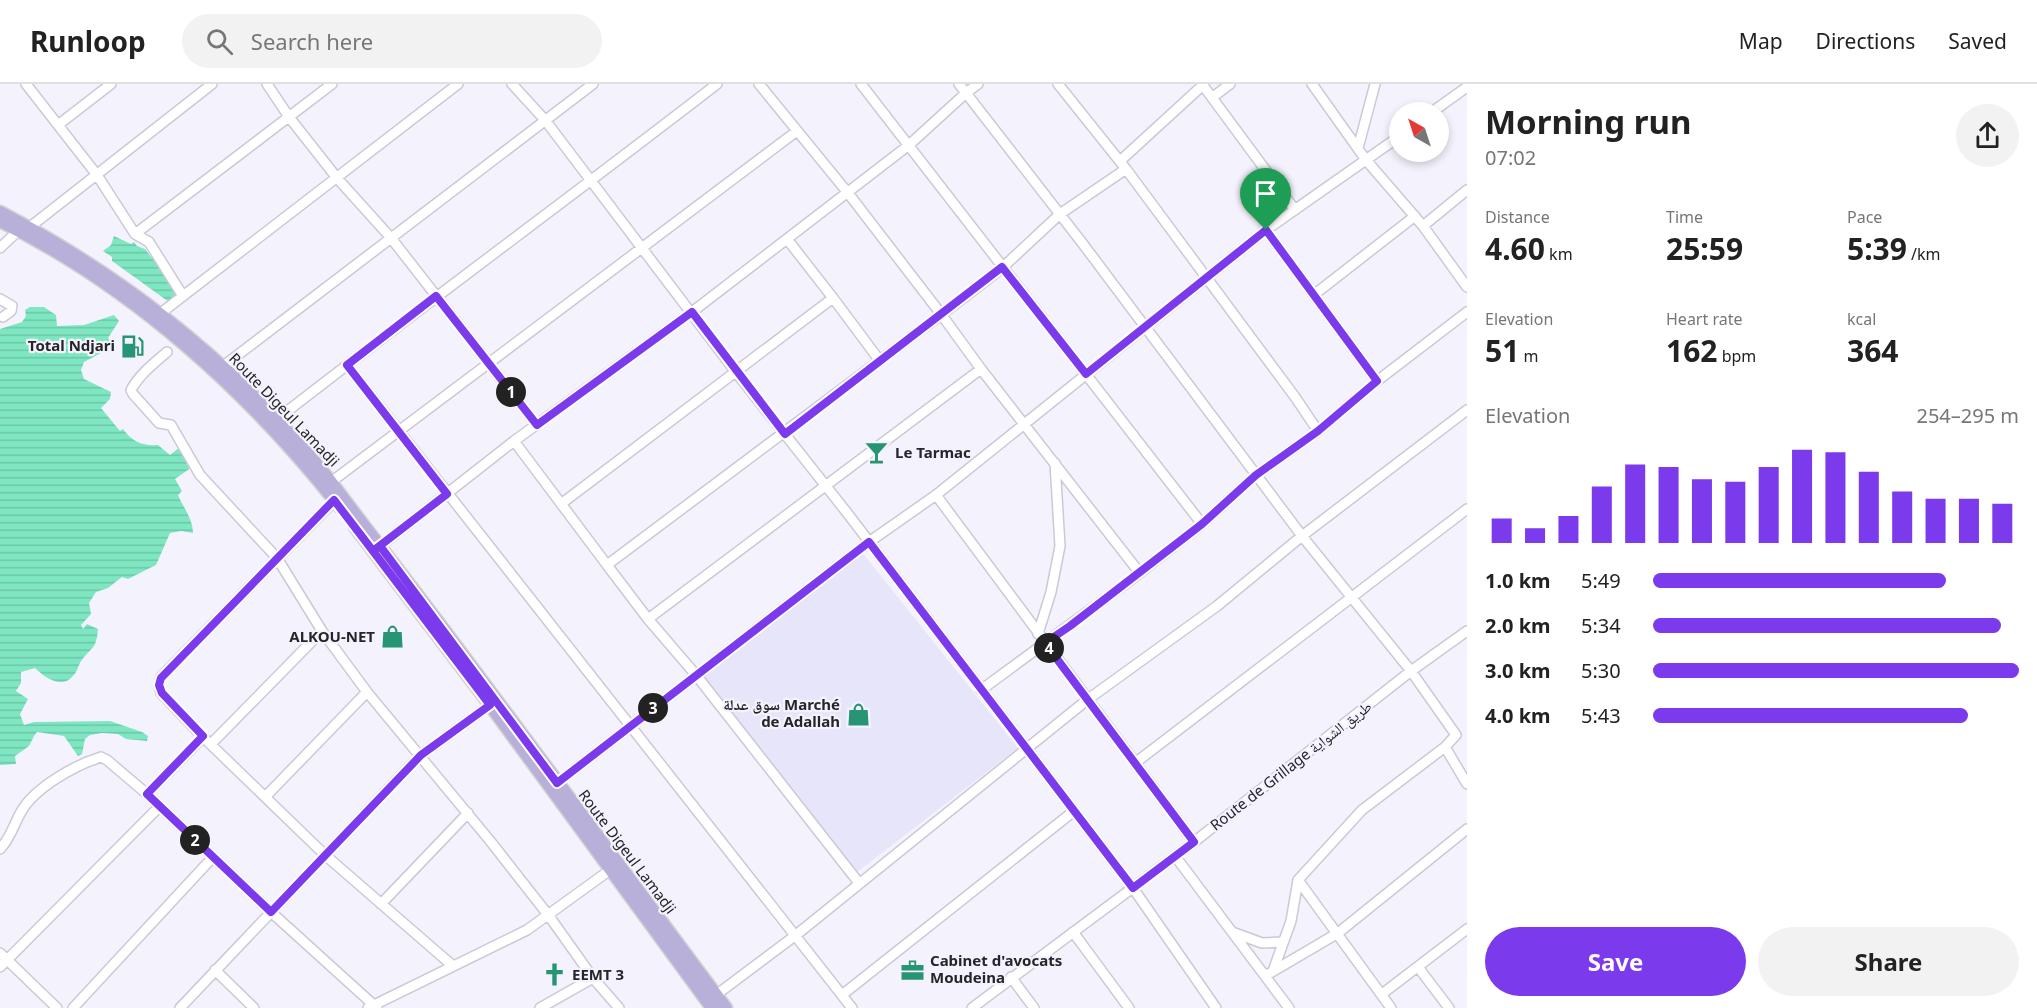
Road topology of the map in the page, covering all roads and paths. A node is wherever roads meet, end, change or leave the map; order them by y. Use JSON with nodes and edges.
{"nodes":[{"id":1,"x":26,"y":84,"type":"edge"},
{"id":2,"x":111,"y":84,"type":"edge"},
{"id":3,"x":213,"y":84,"type":"edge"},
{"id":4,"x":267,"y":84,"type":"edge"},
{"id":5,"x":332,"y":84,"type":"edge"},
{"id":6,"x":458,"y":84,"type":"edge"},
{"id":7,"x":512,"y":84,"type":"edge"},
{"id":8,"x":593,"y":84,"type":"edge"},
{"id":9,"x":717,"y":84,"type":"edge"},
{"id":10,"x":759,"y":84,"type":"edge"},
{"id":11,"x":861,"y":84,"type":"edge"},
{"id":12,"x":959,"y":84,"type":"edge"},
{"id":13,"x":978,"y":84,"type":"edge"},
{"id":14,"x":1058,"y":84,"type":"edge"},
{"id":15,"x":1230,"y":84,"type":"edge"},
{"id":16,"x":1312,"y":84,"type":"edge"},
{"id":17,"x":1375,"y":84,"type":"edge"},
{"id":18,"x":1203,"y":85,"type":"edge"},
{"id":19,"x":1467,"y":87,"type":"edge"},
{"id":20,"x":966,"y":93,"type":"junction"},
{"id":21,"x":1213,"y":97,"type":"junction"},
{"id":22,"x":1446,"y":102,"type":"edge"},
{"id":23,"x":289,"y":117,"type":"junction"},
{"id":24,"x":545,"y":120,"type":"junction"},
{"id":25,"x":58,"y":125,"type":"junction"},
{"id":26,"x":796,"y":131,"type":"junction"},
{"id":27,"x":1389,"y":144,"type":"edge"},
{"id":28,"x":909,"y":145,"type":"junction"},
{"id":29,"x":1358,"y":148,"type":"junction"},
{"id":30,"x":1366,"y":160,"type":"junction"},
{"id":31,"x":1123,"y":165,"type":"junction"},
{"id":32,"x":97,"y":175,"type":"junction"},
{"id":33,"x":337,"y":178,"type":"junction"},
{"id":34,"x":592,"y":181,"type":"junction"},
{"id":35,"x":1467,"y":190,"type":"edge"},
{"id":36,"x":848,"y":193,"type":"junction"},
{"id":37,"x":1295,"y":210,"type":"junction"},
{"id":38,"x":0,"y":212,"type":"edge"},
{"id":39,"x":1060,"y":214,"type":"junction"},
{"id":40,"x":1414,"y":216,"type":"junction"},
{"id":41,"x":0,"y":222,"type":"edge"},
{"id":42,"x":1423,"y":226,"type":"junction"},
{"id":43,"x":24,"y":229,"type":"junction"},
{"id":44,"x":1266,"y":230,"type":"junction"},
{"id":45,"x":135,"y":234,"type":"junction"},
{"id":46,"x":391,"y":238,"type":"junction"},
{"id":47,"x":787,"y":239,"type":"junction"},
{"id":48,"x":0,"y":248,"type":"edge"},
{"id":49,"x":642,"y":248,"type":"junction"},
{"id":50,"x":1002,"y":267,"type":"junction"},
{"id":51,"x":1205,"y":278,"type":"junction"},
{"id":52,"x":1467,"y":287,"type":"edge"},
{"id":53,"x":1315,"y":294,"type":"junction"},
{"id":54,"x":183,"y":296,"type":"junction"},
{"id":55,"x":436,"y":296,"type":"junction"},
{"id":56,"x":833,"y":298,"type":"junction"},
{"id":57,"x":0,"y":299,"type":"edge"},
{"id":58,"x":692,"y":312,"type":"junction"},
{"id":59,"x":1467,"y":312,"type":"edge"},
{"id":60,"x":161,"y":313,"type":"junction"},
{"id":61,"x":941,"y":314,"type":"junction"},
{"id":62,"x":3,"y":317,"type":"dead end"},
{"id":63,"x":1145,"y":327,"type":"junction"},
{"id":64,"x":166,"y":352,"type":"dead end"},
{"id":65,"x":880,"y":361,"type":"junction"},
{"id":66,"x":488,"y":363,"type":"junction"},
{"id":67,"x":347,"y":365,"type":"junction"},
{"id":68,"x":222,"y":367,"type":"junction"},
{"id":69,"x":981,"y":369,"type":"junction"},
{"id":70,"x":735,"y":371,"type":"junction"},
{"id":71,"x":1086,"y":374,"type":"junction"},
{"id":72,"x":1377,"y":381,"type":"junction"},
{"id":73,"x":1467,"y":410,"type":"edge"},
{"id":74,"x":276,"y":420,"type":"junction"},
{"id":75,"x":1023,"y":424,"type":"junction"},
{"id":76,"x":537,"y":425,"type":"junction"},
{"id":77,"x":399,"y":430,"type":"junction"},
{"id":78,"x":1318,"y":431,"type":"junction"},
{"id":79,"x":785,"y":434,"type":"junction"},
{"id":80,"x":514,"y":441,"type":"junction"},
{"id":81,"x":1055,"y":463,"type":"junction"},
{"id":82,"x":1256,"y":475,"type":"junction"},
{"id":83,"x":331,"y":482,"type":"junction"},
{"id":84,"x":826,"y":486,"type":"junction"},
{"id":85,"x":447,"y":494,"type":"junction"},
{"id":86,"x":936,"y":495,"type":"junction"},
{"id":87,"x":334,"y":500,"type":"junction"},
{"id":88,"x":561,"y":504,"type":"junction"},
{"id":89,"x":1467,"y":509,"type":"edge"},
{"id":90,"x":1202,"y":524,"type":"junction"},
{"id":91,"x":1302,"y":536,"type":"junction"},
{"id":92,"x":869,"y":542,"type":"junction"},
{"id":93,"x":377,"y":549,"type":"junction"},
{"id":94,"x":277,"y":558,"type":"junction"},
{"id":95,"x":607,"y":565,"type":"junction"},
{"id":96,"x":1139,"y":572,"type":"junction"},
{"id":97,"x":1353,"y":597,"type":"junction"},
{"id":98,"x":648,"y":619,"type":"junction"},
{"id":99,"x":322,"y":631,"type":"junction"},
{"id":100,"x":1467,"y":631,"type":"edge"},
{"id":101,"x":1038,"y":634,"type":"junction"},
{"id":102,"x":1045,"y":643,"type":"junction"},
{"id":103,"x":1411,"y":671,"type":"junction"},
{"id":104,"x":696,"y":675,"type":"junction"},
{"id":105,"x":981,"y":690,"type":"junction"},
{"id":106,"x":368,"y":692,"type":"junction"},
{"id":107,"x":1087,"y":700,"type":"junction"},
{"id":108,"x":490,"y":705,"type":"junction"},
{"id":109,"x":630,"y":726,"type":"junction"},
{"id":110,"x":203,"y":736,"type":"junction"},
{"id":111,"x":211,"y":744,"type":"junction"},
{"id":112,"x":1445,"y":747,"type":"junction"},
{"id":113,"x":1027,"y":748,"type":"junction"},
{"id":114,"x":421,"y":755,"type":"junction"},
{"id":115,"x":1135,"y":763,"type":"junction"},
{"id":116,"x":557,"y":783,"type":"junction"},
{"id":117,"x":1467,"y":784,"type":"edge"},
{"id":118,"x":147,"y":794,"type":"junction"},
{"id":119,"x":265,"y":797,"type":"junction"},
{"id":120,"x":160,"y":806,"type":"junction"},
{"id":121,"x":1074,"y":811,"type":"junction"},
{"id":122,"x":468,"y":813,"type":"junction"},
{"id":123,"x":1467,"y":828,"type":"edge"},
{"id":124,"x":1194,"y":842,"type":"junction"},
{"id":125,"x":0,"y":849,"type":"edge"},
{"id":126,"x":325,"y":855,"type":"junction"},
{"id":127,"x":1175,"y":856,"type":"junction"},
{"id":128,"x":213,"y":857,"type":"junction"},
{"id":129,"x":610,"y":870,"type":"junction"},
{"id":130,"x":1298,"y":880,"type":"junction"},
{"id":131,"x":859,"y":883,"type":"junction"},
{"id":132,"x":1133,"y":888,"type":"junction"},
{"id":133,"x":381,"y":904,"type":"junction"},
{"id":134,"x":271,"y":912,"type":"junction"},
{"id":135,"x":549,"y":916,"type":"junction"},
{"id":136,"x":1467,"y":929,"type":"edge"},
{"id":137,"x":1073,"y":932,"type":"junction"},
{"id":138,"x":1232,"y":932,"type":"junction"},
{"id":139,"x":1338,"y":933,"type":"junction"},
{"id":140,"x":796,"y":935,"type":"junction"},
{"id":141,"x":1283,"y":942,"type":"junction"},
{"id":142,"x":2,"y":960,"type":"edge"},
{"id":143,"x":453,"y":966,"type":"junction"},
{"id":144,"x":1418,"y":968,"type":"junction"},
{"id":145,"x":215,"y":970,"type":"junction"},
{"id":146,"x":1269,"y":974,"type":"junction"},
{"id":147,"x":1011,"y":977,"type":"junction"},
{"id":148,"x":593,"y":978,"type":"junction"},
{"id":149,"x":1382,"y":994,"type":"junction"},
{"id":150,"x":716,"y":995,"type":"junction"},
{"id":151,"x":842,"y":995,"type":"junction"},
{"id":152,"x":373,"y":1007,"type":"edge"},
{"id":153,"x":57,"y":1008,"type":"edge"},
{"id":154,"x":73,"y":1008,"type":"edge"},
{"id":155,"x":180,"y":1008,"type":"edge"},
{"id":156,"x":254,"y":1008,"type":"edge"},
{"id":157,"x":540,"y":1008,"type":"edge"},
{"id":158,"x":619,"y":1008,"type":"edge"},
{"id":159,"x":712,"y":1008,"type":"edge"},
{"id":160,"x":726,"y":1008,"type":"edge"},
{"id":161,"x":852,"y":1008,"type":"edge"},
{"id":162,"x":972,"y":1008,"type":"edge"},
{"id":163,"x":1034,"y":1008,"type":"edge"},
{"id":164,"x":1129,"y":1008,"type":"edge"},
{"id":165,"x":1216,"y":1008,"type":"edge"},
{"id":166,"x":1289,"y":1008,"type":"edge"},
{"id":167,"x":1391,"y":1008,"type":"edge"},
{"id":168,"x":1449,"y":1008,"type":"edge"}],
"edges":[{"from":1,"to":25,"type":"street"},
{"from":2,"to":25,"type":"street"},
{"from":3,"to":32,"type":"street"},
{"from":4,"to":23,"type":"street"},
{"from":5,"to":23,"type":"street"},
{"from":6,"to":33,"type":"street"},
{"from":7,"to":24,"type":"street"},
{"from":8,"to":24,"type":"street"},
{"from":9,"to":34,"type":"street"},
{"from":10,"to":26,"type":"street"},
{"from":11,"to":28,"type":"street"},
{"from":12,"to":20,"type":"street"},
{"from":13,"to":20,"type":"street"},
{"from":14,"to":31,"type":"street"},
{"from":15,"to":21,"type":"street"},
{"from":16,"to":29,"type":"street"},
{"from":17,"to":29,"type":"street"},
{"from":18,"to":21,"type":"street"},
{"from":18,"to":31,"type":"street"},
{"from":19,"to":22,"type":"street"},
{"from":20,"to":28,"type":"street"},
{"from":20,"to":39,"type":"street"},
{"from":21,"to":37,"type":"street"},
{"from":23,"to":33,"type":"street"},
{"from":23,"to":45,"type":"street"},
{"from":24,"to":34,"type":"street"},
{"from":24,"to":46,"type":"street"},
{"from":25,"to":32,"type":"street"},
{"from":26,"to":36,"type":"street"},
{"from":26,"to":49,"type":"street"},
{"from":27,"to":30,"type":"street"},
{"from":28,"to":36,"type":"street"},
{"from":28,"to":50,"type":"street"},
{"from":29,"to":30,"type":"street"},
{"from":30,"to":37,"type":"street"},
{"from":30,"to":40,"type":"street"},
{"from":31,"to":39,"type":"street"},
{"from":31,"to":51,"type":"street"},
{"from":32,"to":43,"type":"street"},
{"from":32,"to":45,"type":"street"},
{"from":33,"to":46,"type":"street"},
{"from":33,"to":54,"type":"street"},
{"from":34,"to":49,"type":"street"},
{"from":34,"to":55,"type":"street"},
{"from":35,"to":42,"type":"street"},
{"from":36,"to":47,"type":"street"},
{"from":36,"to":61,"type":"street"},
{"from":37,"to":44,"type":"street"},
{"from":38,"to":43,"type":"main road","name":"Route Digeul Lamadji"},
{"from":39,"to":50,"type":"street"},
{"from":39,"to":63,"type":"street"},
{"from":40,"to":42,"type":"street"},
{"from":40,"to":53,"type":"street"},
{"from":41,"to":43,"type":"main road"},
{"from":42,"to":52,"type":"street"},
{"from":43,"to":48,"type":"street"},
{"from":43,"to":60,"type":"main road","name":"Route Digeul Lamadji"},
{"from":43,"to":87,"type":"main road"},
{"from":44,"to":51,"type":"street"},
{"from":44,"to":53,"type":"street"},
{"from":45,"to":54,"type":"street"},
{"from":46,"to":55,"type":"street"},
{"from":46,"to":68,"type":"street"},
{"from":47,"to":56,"type":"street"},
{"from":47,"to":58,"type":"street"},
{"from":49,"to":58,"type":"street"},
{"from":49,"to":66,"type":"street"},
{"from":50,"to":61,"type":"street"},
{"from":50,"to":71,"type":"street"},
{"from":51,"to":63,"type":"street"},
{"from":51,"to":78,"type":"street"},
{"from":53,"to":72,"type":"street"},
{"from":54,"to":60,"type":"street"},
{"from":55,"to":66,"type":"street"},
{"from":55,"to":67,"type":"street"},
{"from":56,"to":65,"type":"street"},
{"from":56,"to":70,"type":"street"},
{"from":57,"to":62,"type":"street"},
{"from":58,"to":70,"type":"street"},
{"from":58,"to":76,"type":"street"},
{"from":59,"to":72,"type":"street"},
{"from":60,"to":68,"type":"main road","name":"Route Digeul Lamadji"},
{"from":61,"to":65,"type":"street"},
{"from":61,"to":69,"type":"street"},
{"from":63,"to":71,"type":"street"},
{"from":63,"to":82,"type":"street"},
{"from":64,"to":94,"type":"street"},
{"from":65,"to":79,"type":"street"},
{"from":66,"to":76,"type":"street"},
{"from":66,"to":77,"type":"street"},
{"from":67,"to":74,"type":"street"},
{"from":67,"to":77,"type":"street"},
{"from":68,"to":74,"type":"main road","name":"Route Digeul Lamadji"},
{"from":69,"to":75,"type":"street"},
{"from":69,"to":84,"type":"street"},
{"from":70,"to":79,"type":"street"},
{"from":70,"to":88,"type":"street"},
{"from":71,"to":75,"type":"street"},
{"from":71,"to":90,"type":"street"},
{"from":72,"to":78,"type":"street"},
{"from":73,"to":91,"type":"street"},
{"from":74,"to":83,"type":"main road","name":"Route Digeul Lamadji"},
{"from":75,"to":81,"type":"street"},
{"from":75,"to":86,"type":"street"},
{"from":76,"to":80,"type":"street"},
{"from":77,"to":83,"type":"street"},
{"from":77,"to":85,"type":"street"},
{"from":78,"to":82,"type":"street"},
{"from":79,"to":84,"type":"street"},
{"from":79,"to":95,"type":"street"},
{"from":80,"to":85,"type":"street"},
{"from":80,"to":88,"type":"street"},
{"from":81,"to":96,"type":"street"},
{"from":81,"to":101,"type":"street"},
{"from":82,"to":90,"type":"street"},
{"from":82,"to":91,"type":"street"},
{"from":83,"to":93,"type":"main road","name":"Route Digeul Lamadji"},
{"from":84,"to":92,"type":"street"},
{"from":84,"to":98,"type":"street"},
{"from":85,"to":93,"type":"street"},
{"from":85,"to":109,"type":"street"},
{"from":86,"to":92,"type":"street"},
{"from":86,"to":101,"type":"street"},
{"from":87,"to":93,"type":"main road"},
{"from":87,"to":94,"type":"street"},
{"from":88,"to":95,"type":"street"},
{"from":89,"to":97,"type":"street"},
{"from":90,"to":96,"type":"street"},
{"from":91,"to":97,"type":"street"},
{"from":91,"to":107,"type":"street"},
{"from":92,"to":104,"type":"street"},
{"from":92,"to":105,"type":"street"},
{"from":93,"to":108,"type":"main road"},
{"from":93,"to":116,"type":"main road","name":"Route Digeul Lamadji"},
{"from":94,"to":99,"type":"street"},
{"from":94,"to":110,"type":"street"},
{"from":95,"to":98,"type":"street"},
{"from":96,"to":102,"type":"street"},
{"from":97,"to":103,"type":"street"},
{"from":97,"to":115,"type":"street"},
{"from":98,"to":104,"type":"street"},
{"from":99,"to":106,"type":"street"},
{"from":99,"to":111,"type":"street"},
{"from":100,"to":103,"type":"street","name":"Route de Grillage طريق الشواية"},
{"from":101,"to":102,"type":"street"},
{"from":102,"to":105,"type":"street"},
{"from":102,"to":107,"type":"street"},
{"from":103,"to":112,"type":"street"},
{"from":103,"to":124,"type":"street","name":"Route de Grillage طريق الشواية"},
{"from":104,"to":109,"type":"street"},
{"from":104,"to":131,"type":"street"},
{"from":105,"to":113,"type":"street"},
{"from":106,"to":114,"type":"street"},
{"from":106,"to":119,"type":"street"},
{"from":107,"to":113,"type":"street"},
{"from":107,"to":115,"type":"street"},
{"from":108,"to":114,"type":"street"},
{"from":108,"to":129,"type":"main road"},
{"from":109,"to":116,"type":"street"},
{"from":109,"to":140,"type":"street"},
{"from":110,"to":111,"type":"street"},
{"from":110,"to":118,"type":"street"},
{"from":111,"to":119,"type":"street"},
{"from":112,"to":117,"type":"street"},
{"from":112,"to":130,"type":"street"},
{"from":113,"to":121,"type":"street"},
{"from":113,"to":131,"type":"street"},
{"from":114,"to":122,"type":"street"},
{"from":114,"to":126,"type":"street"},
{"from":115,"to":124,"type":"street"},
{"from":116,"to":150,"type":"main road","name":"Route Digeul Lamadji"},
{"from":118,"to":120,"type":"street"},
{"from":118,"to":125,"type":"street"},
{"from":119,"to":126,"type":"street"},
{"from":120,"to":128,"type":"street"},
{"from":120,"to":142,"type":"street"},
{"from":121,"to":132,"type":"street"},
{"from":121,"to":151,"type":"street"},
{"from":122,"to":133,"type":"street"},
{"from":122,"to":135,"type":"street"},
{"from":123,"to":139,"type":"street"},
{"from":124,"to":127,"type":"street","name":"Route de Grillage طريق الشواية"},
{"from":126,"to":133,"type":"street"},
{"from":126,"to":134,"type":"street"},
{"from":127,"to":132,"type":"street","name":"Route de Grillage طريق الشواية"},
{"from":127,"to":138,"type":"street"},
{"from":128,"to":134,"type":"street"},
{"from":128,"to":154,"type":"street"},
{"from":129,"to":135,"type":"street"},
{"from":129,"to":159,"type":"main road"},
{"from":130,"to":139,"type":"street"},
{"from":130,"to":141,"type":"street"},
{"from":131,"to":140,"type":"street"},
{"from":132,"to":137,"type":"street","name":"Route de Grillage طريق الشواية"},
{"from":132,"to":165,"type":"street"},
{"from":133,"to":143,"type":"street"},
{"from":134,"to":145,"type":"street"},
{"from":134,"to":152,"type":"street"},
{"from":135,"to":143,"type":"street"},
{"from":135,"to":148,"type":"street"},
{"from":136,"to":144,"type":"street"},
{"from":137,"to":147,"type":"street","name":"Route de Grillage طريق الشواية"},
{"from":137,"to":164,"type":"street"},
{"from":138,"to":141,"type":"street"},
{"from":138,"to":146,"type":"street"},
{"from":139,"to":146,"type":"street"},
{"from":139,"to":149,"type":"street"},
{"from":140,"to":150,"type":"street"},
{"from":140,"to":151,"type":"street"},
{"from":141,"to":146,"type":"street"},
{"from":142,"to":153,"type":"street"},
{"from":143,"to":152,"type":"street"},
{"from":144,"to":149,"type":"street"},
{"from":144,"to":168,"type":"street"},
{"from":145,"to":155,"type":"street"},
{"from":145,"to":156,"type":"street"},
{"from":146,"to":166,"type":"street"},
{"from":147,"to":162,"type":"street","name":"Route de Grillage طريق الشواية"},
{"from":147,"to":163,"type":"street"},
{"from":148,"to":157,"type":"street"},
{"from":148,"to":158,"type":"street"},
{"from":149,"to":167,"type":"street"},
{"from":150,"to":160,"type":"main road","name":"Route Digeul Lamadji"},
{"from":151,"to":161,"type":"street"}]}
